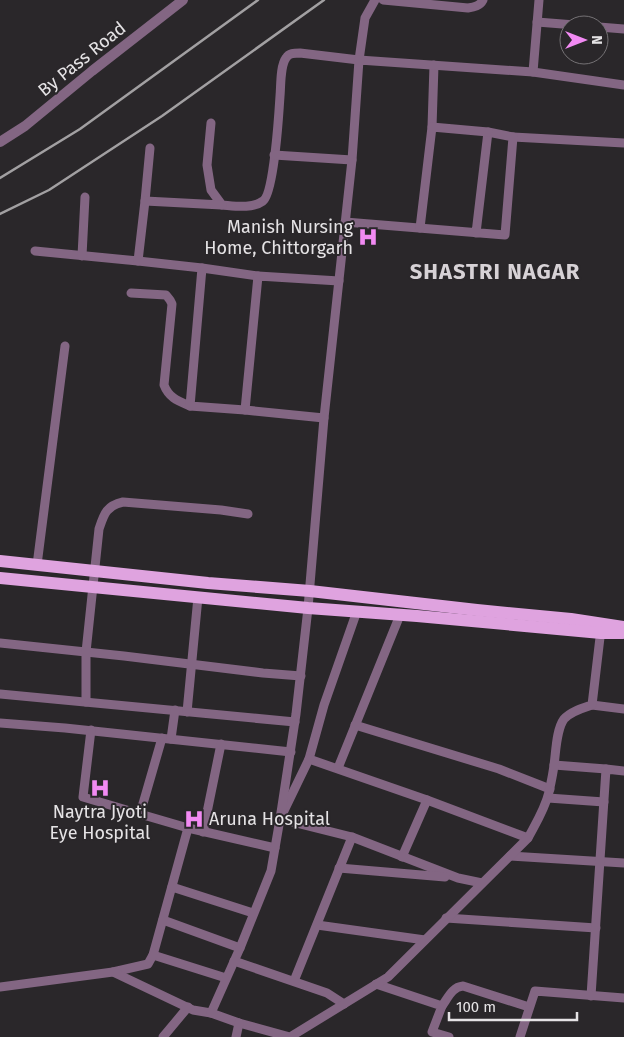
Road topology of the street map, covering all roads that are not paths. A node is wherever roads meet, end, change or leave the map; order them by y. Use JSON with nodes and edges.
{"nodes":[{"id":1,"x":184,"y":0,"type":"edge"},
{"id":2,"x":375,"y":0,"type":"edge"},
{"id":3,"x":383,"y":0,"type":"edge"},
{"id":4,"x":483,"y":0,"type":"edge"},
{"id":5,"x":540,"y":0,"type":"edge"},
{"id":6,"x":537,"y":22,"type":"junction"},
{"id":7,"x":559,"y":24,"type":"edge"},
{"id":8,"x":609,"y":28,"type":"edge"},
{"id":9,"x":624,"y":29,"type":"edge"},
{"id":10,"x":359,"y":60,"type":"junction"},
{"id":11,"x":434,"y":65,"type":"junction"},
{"id":12,"x":533,"y":72,"type":"junction"},
{"id":13,"x":624,"y":85,"type":"edge"},
{"id":14,"x":211,"y":123,"type":"dead end"},
{"id":15,"x":432,"y":127,"type":"junction"},
{"id":16,"x":488,"y":132,"type":"junction"},
{"id":17,"x":514,"y":137,"type":"junction"},
{"id":18,"x":0,"y":142,"type":"edge"},
{"id":19,"x":624,"y":143,"type":"edge"},
{"id":20,"x":150,"y":148,"type":"dead end"},
{"id":21,"x":274,"y":155,"type":"junction"},
{"id":22,"x":352,"y":160,"type":"junction"},
{"id":23,"x":85,"y":197,"type":"dead end"},
{"id":24,"x":145,"y":201,"type":"junction"},
{"id":25,"x":222,"y":205,"type":"junction"},
{"id":26,"x":345,"y":222,"type":"junction"},
{"id":27,"x":420,"y":228,"type":"junction"},
{"id":28,"x":476,"y":233,"type":"junction"},
{"id":29,"x":35,"y":251,"type":"dead end"},
{"id":30,"x":82,"y":256,"type":"junction"},
{"id":31,"x":138,"y":261,"type":"junction"},
{"id":32,"x":202,"y":268,"type":"junction"},
{"id":33,"x":258,"y":276,"type":"junction"},
{"id":34,"x":339,"y":281,"type":"junction"},
{"id":35,"x":131,"y":293,"type":"dead end"},
{"id":36,"x":65,"y":346,"type":"dead end"},
{"id":37,"x":190,"y":406,"type":"junction"},
{"id":38,"x":245,"y":410,"type":"junction"},
{"id":39,"x":324,"y":418,"type":"junction"},
{"id":40,"x":248,"y":514,"type":"dead end"},
{"id":41,"x":0,"y":561,"type":"edge"},
{"id":42,"x":38,"y":565,"type":"junction"},
{"id":43,"x":95,"y":572,"type":"junction"},
{"id":44,"x":0,"y":578,"type":"edge"},
{"id":45,"x":93,"y":588,"type":"junction"},
{"id":46,"x":310,"y":591,"type":"junction"},
{"id":47,"x":198,"y":597,"type":"junction"},
{"id":48,"x":308,"y":608,"type":"junction"},
{"id":49,"x":357,"y":611,"type":"junction"},
{"id":50,"x":400,"y":615,"type":"junction"},
{"id":51,"x":624,"y":627,"type":"edge"},
{"id":52,"x":601,"y":628,"type":"junction"},
{"id":53,"x":624,"y":633,"type":"edge"},
{"id":54,"x":0,"y":643,"type":"edge"},
{"id":55,"x":86,"y":652,"type":"junction"},
{"id":56,"x":191,"y":664,"type":"junction"},
{"id":57,"x":301,"y":676,"type":"junction"},
{"id":58,"x":0,"y":694,"type":"edge"},
{"id":59,"x":86,"y":702,"type":"junction"},
{"id":60,"x":592,"y":705,"type":"junction"},
{"id":61,"x":624,"y":708,"type":"edge"},
{"id":62,"x":175,"y":710,"type":"junction"},
{"id":63,"x":187,"y":712,"type":"junction"},
{"id":64,"x":295,"y":722,"type":"junction"},
{"id":65,"x":0,"y":723,"type":"edge"},
{"id":66,"x":355,"y":725,"type":"junction"},
{"id":67,"x":90,"y":730,"type":"junction"},
{"id":68,"x":167,"y":738,"type":"junction"},
{"id":69,"x":221,"y":744,"type":"junction"},
{"id":70,"x":290,"y":752,"type":"junction"},
{"id":71,"x":309,"y":759,"type":"junction"},
{"id":72,"x":554,"y":766,"type":"junction"},
{"id":73,"x":338,"y":768,"type":"junction"},
{"id":74,"x":606,"y":769,"type":"junction"},
{"id":75,"x":624,"y":771,"type":"edge"},
{"id":76,"x":549,"y":794,"type":"junction"},
{"id":77,"x":427,"y":800,"type":"junction"},
{"id":78,"x":604,"y":802,"type":"junction"},
{"id":79,"x":140,"y":814,"type":"junction"},
{"id":80,"x":280,"y":819,"type":"junction"},
{"id":81,"x":188,"y":828,"type":"junction"},
{"id":82,"x":203,"y":832,"type":"junction"},
{"id":83,"x":352,"y":837,"type":"junction"},
{"id":84,"x":528,"y":838,"type":"junction"},
{"id":85,"x":275,"y":848,"type":"junction"},
{"id":86,"x":510,"y":856,"type":"junction"},
{"id":87,"x":402,"y":857,"type":"junction"},
{"id":88,"x":601,"y":862,"type":"junction"},
{"id":89,"x":624,"y":863,"type":"edge"},
{"id":90,"x":340,"y":868,"type":"junction"},
{"id":91,"x":458,"y":878,"type":"junction"},
{"id":92,"x":482,"y":883,"type":"junction"},
{"id":93,"x":172,"y":887,"type":"junction"},
{"id":94,"x":253,"y":913,"type":"junction"},
{"id":95,"x":446,"y":918,"type":"junction"},
{"id":96,"x":163,"y":920,"type":"junction"},
{"id":97,"x":317,"y":925,"type":"junction"},
{"id":98,"x":596,"y":928,"type":"junction"},
{"id":99,"x":425,"y":940,"type":"junction"},
{"id":100,"x":240,"y":948,"type":"junction"},
{"id":101,"x":153,"y":955,"type":"junction"},
{"id":102,"x":234,"y":961,"type":"junction"},
{"id":103,"x":113,"y":972,"type":"junction"},
{"id":104,"x":226,"y":978,"type":"junction"},
{"id":105,"x":294,"y":981,"type":"junction"},
{"id":106,"x":376,"y":984,"type":"junction"},
{"id":107,"x":0,"y":987,"type":"edge"},
{"id":108,"x":591,"y":996,"type":"junction"},
{"id":109,"x":624,"y":998,"type":"edge"},
{"id":110,"x":344,"y":1004,"type":"junction"},
{"id":111,"x":442,"y":1006,"type":"junction"},
{"id":112,"x":188,"y":1007,"type":"junction"},
{"id":113,"x":529,"y":1007,"type":"junction"},
{"id":114,"x":211,"y":1013,"type":"junction"},
{"id":115,"x":239,"y":1023,"type":"junction"},
{"id":116,"x":163,"y":1037,"type":"edge"},
{"id":117,"x":236,"y":1037,"type":"edge"},
{"id":118,"x":291,"y":1037,"type":"edge"},
{"id":119,"x":449,"y":1037,"type":"edge"},
{"id":120,"x":520,"y":1037,"type":"edge"}],
"edges":[{"from":1,"to":18,"type":"street","name":"By Pass Road"},
{"from":2,"to":10,"type":"street"},
{"from":3,"to":4,"type":"street"},
{"from":5,"to":6,"type":"street"},
{"from":6,"to":7,"type":"street"},
{"from":6,"to":12,"type":"street"},
{"from":8,"to":9,"type":"street"},
{"from":10,"to":11,"type":"street"},
{"from":10,"to":21,"type":"street"},
{"from":10,"to":22,"type":"street"},
{"from":11,"to":12,"type":"street"},
{"from":11,"to":15,"type":"street"},
{"from":12,"to":13,"type":"street"},
{"from":14,"to":25,"type":"street"},
{"from":15,"to":16,"type":"street"},
{"from":15,"to":27,"type":"street"},
{"from":16,"to":17,"type":"street"},
{"from":16,"to":28,"type":"street"},
{"from":17,"to":19,"type":"street"},
{"from":17,"to":28,"type":"street"},
{"from":20,"to":24,"type":"street"},
{"from":21,"to":22,"type":"street"},
{"from":21,"to":25,"type":"street"},
{"from":22,"to":26,"type":"street"},
{"from":23,"to":30,"type":"street"},
{"from":24,"to":25,"type":"street"},
{"from":24,"to":31,"type":"street"},
{"from":26,"to":27,"type":"street"},
{"from":26,"to":34,"type":"street"},
{"from":27,"to":28,"type":"street"},
{"from":29,"to":30,"type":"street"},
{"from":30,"to":31,"type":"street"},
{"from":31,"to":32,"type":"street"},
{"from":32,"to":33,"type":"street"},
{"from":32,"to":37,"type":"street"},
{"from":33,"to":34,"type":"street"},
{"from":33,"to":38,"type":"street"},
{"from":34,"to":39,"type":"street"},
{"from":35,"to":37,"type":"street"},
{"from":36,"to":42,"type":"street"},
{"from":37,"to":38,"type":"street"},
{"from":38,"to":39,"type":"street"},
{"from":39,"to":46,"type":"street"},
{"from":40,"to":43,"type":"street"},
{"from":41,"to":42,"type":"main road"},
{"from":42,"to":43,"type":"main road"},
{"from":43,"to":45,"type":"street"},
{"from":43,"to":46,"type":"main road"},
{"from":44,"to":45,"type":"main road"},
{"from":45,"to":47,"type":"main road"},
{"from":45,"to":55,"type":"street"},
{"from":46,"to":48,"type":"street"},
{"from":46,"to":52,"type":"main road"},
{"from":47,"to":48,"type":"main road"},
{"from":47,"to":56,"type":"street"},
{"from":48,"to":49,"type":"main road"},
{"from":48,"to":57,"type":"street"},
{"from":49,"to":50,"type":"main road"},
{"from":49,"to":71,"type":"street"},
{"from":50,"to":52,"type":"main road"},
{"from":50,"to":66,"type":"street"},
{"from":51,"to":52,"type":"main road"},
{"from":52,"to":53,"type":"main road"},
{"from":52,"to":60,"type":"street"},
{"from":54,"to":55,"type":"street"},
{"from":55,"to":56,"type":"street"},
{"from":55,"to":59,"type":"street"},
{"from":56,"to":57,"type":"street"},
{"from":56,"to":63,"type":"street"},
{"from":57,"to":64,"type":"street"},
{"from":58,"to":59,"type":"street"},
{"from":59,"to":62,"type":"street"},
{"from":60,"to":61,"type":"street"},
{"from":60,"to":72,"type":"street"},
{"from":62,"to":63,"type":"street"},
{"from":62,"to":68,"type":"street"},
{"from":63,"to":64,"type":"street"},
{"from":64,"to":70,"type":"street"},
{"from":65,"to":67,"type":"street"},
{"from":66,"to":73,"type":"street"},
{"from":66,"to":76,"type":"street"},
{"from":67,"to":68,"type":"street"},
{"from":67,"to":79,"type":"street"},
{"from":68,"to":69,"type":"street"},
{"from":68,"to":79,"type":"street"},
{"from":69,"to":70,"type":"street"},
{"from":69,"to":82,"type":"street"},
{"from":70,"to":80,"type":"street"},
{"from":71,"to":73,"type":"street"},
{"from":71,"to":80,"type":"street"},
{"from":72,"to":74,"type":"street"},
{"from":72,"to":76,"type":"street"},
{"from":73,"to":77,"type":"street"},
{"from":74,"to":75,"type":"street"},
{"from":74,"to":78,"type":"street"},
{"from":76,"to":78,"type":"street"},
{"from":76,"to":84,"type":"street"},
{"from":77,"to":84,"type":"street"},
{"from":77,"to":87,"type":"street"},
{"from":78,"to":88,"type":"street"},
{"from":79,"to":81,"type":"street"},
{"from":80,"to":83,"type":"street"},
{"from":80,"to":85,"type":"street"},
{"from":81,"to":82,"type":"street"},
{"from":81,"to":93,"type":"street"},
{"from":82,"to":85,"type":"street"},
{"from":83,"to":87,"type":"street"},
{"from":83,"to":90,"type":"street"},
{"from":84,"to":86,"type":"street"},
{"from":85,"to":94,"type":"street"},
{"from":86,"to":88,"type":"street"},
{"from":86,"to":92,"type":"street"},
{"from":87,"to":91,"type":"street"},
{"from":88,"to":89,"type":"street"},
{"from":88,"to":98,"type":"street"},
{"from":90,"to":91,"type":"street"},
{"from":90,"to":97,"type":"street"},
{"from":91,"to":92,"type":"street"},
{"from":92,"to":95,"type":"street"},
{"from":93,"to":94,"type":"street"},
{"from":93,"to":96,"type":"street"},
{"from":94,"to":100,"type":"street"},
{"from":95,"to":98,"type":"street"},
{"from":95,"to":99,"type":"street"},
{"from":96,"to":100,"type":"street"},
{"from":96,"to":101,"type":"street"},
{"from":97,"to":99,"type":"street"},
{"from":97,"to":105,"type":"street"},
{"from":98,"to":108,"type":"street"},
{"from":99,"to":106,"type":"street"},
{"from":100,"to":102,"type":"street"},
{"from":101,"to":103,"type":"street"},
{"from":101,"to":104,"type":"street"},
{"from":102,"to":104,"type":"street"},
{"from":102,"to":105,"type":"street"},
{"from":103,"to":107,"type":"street"},
{"from":103,"to":112,"type":"street"},
{"from":104,"to":114,"type":"street"},
{"from":105,"to":110,"type":"street"},
{"from":106,"to":110,"type":"street"},
{"from":106,"to":111,"type":"street"},
{"from":108,"to":109,"type":"street"},
{"from":108,"to":113,"type":"street"},
{"from":110,"to":118,"type":"street"},
{"from":111,"to":113,"type":"street"},
{"from":111,"to":119,"type":"street"},
{"from":112,"to":114,"type":"street"},
{"from":112,"to":116,"type":"street"},
{"from":113,"to":120,"type":"street"},
{"from":114,"to":115,"type":"street"},
{"from":115,"to":117,"type":"street"},
{"from":115,"to":118,"type":"street"}]}
